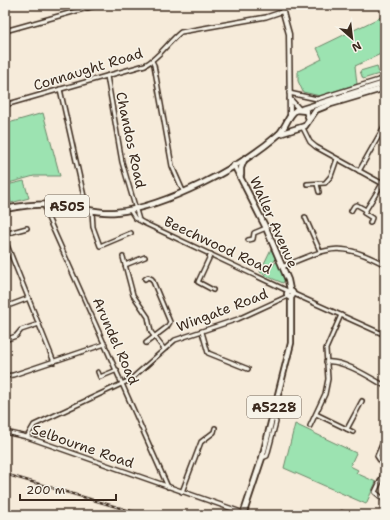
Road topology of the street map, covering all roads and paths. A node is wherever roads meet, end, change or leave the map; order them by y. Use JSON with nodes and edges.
{"nodes":[{"id":1,"x":98,"y":5,"type":"edge"},
{"id":2,"x":281,"y":5,"type":"edge"},
{"id":3,"x":284,"y":11,"type":"junction"},
{"id":4,"x":5,"y":31,"type":"edge"},
{"id":5,"x":152,"y":61,"type":"junction"},
{"id":6,"x":107,"y":76,"type":"junction"},
{"id":7,"x":385,"y":78,"type":"edge"},
{"id":8,"x":385,"y":84,"type":"edge"},
{"id":9,"x":385,"y":88,"type":"edge"},
{"id":10,"x":60,"y":89,"type":"junction"},
{"id":11,"x":289,"y":93,"type":"junction"},
{"id":12,"x":289,"y":99,"type":"junction"},
{"id":13,"x":5,"y":105,"type":"edge"},
{"id":14,"x":299,"y":109,"type":"junction"},
{"id":15,"x":290,"y":117,"type":"junction"},
{"id":16,"x":309,"y":120,"type":"junction"},
{"id":17,"x":385,"y":124,"type":"edge"},
{"id":18,"x":301,"y":128,"type":"junction"},
{"id":19,"x":279,"y":134,"type":"junction"},
{"id":20,"x":245,"y":158,"type":"junction"},
{"id":21,"x":337,"y":159,"type":"junction"},
{"id":22,"x":234,"y":165,"type":"junction"},
{"id":23,"x":359,"y":170,"type":"junction"},
{"id":24,"x":241,"y":175,"type":"junction"},
{"id":25,"x":307,"y":184,"type":"dead end"},
{"id":26,"x":317,"y":184,"type":"junction"},
{"id":27,"x":384,"y":184,"type":"edge"},
{"id":28,"x":183,"y":191,"type":"junction"},
{"id":29,"x":319,"y":192,"type":"dead end"},
{"id":30,"x":46,"y":205,"type":"junction"},
{"id":31,"x":5,"y":209,"type":"edge"},
{"id":32,"x":136,"y":209,"type":"junction"},
{"id":33,"x":90,"y":210,"type":"junction"},
{"id":34,"x":130,"y":210,"type":"junction"},
{"id":35,"x":366,"y":210,"type":"junction"},
{"id":36,"x":351,"y":211,"type":"dead end"},
{"id":37,"x":305,"y":217,"type":"dead end"},
{"id":38,"x":139,"y":220,"type":"junction"},
{"id":39,"x":370,"y":223,"type":"dead end"},
{"id":40,"x":27,"y":228,"type":"dead end"},
{"id":41,"x":266,"y":228,"type":"junction"},
{"id":42,"x":130,"y":233,"type":"dead end"},
{"id":43,"x":5,"y":234,"type":"edge"},
{"id":44,"x":5,"y":240,"type":"edge"},
{"id":45,"x":248,"y":240,"type":"dead end"},
{"id":46,"x":320,"y":251,"type":"junction"},
{"id":47,"x":211,"y":254,"type":"junction"},
{"id":48,"x":123,"y":257,"type":"dead end"},
{"id":49,"x":145,"y":257,"type":"dead end"},
{"id":50,"x":125,"y":265,"type":"junction"},
{"id":51,"x":385,"y":265,"type":"edge"},
{"id":52,"x":282,"y":267,"type":"junction"},
{"id":53,"x":145,"y":279,"type":"dead end"},
{"id":54,"x":288,"y":280,"type":"junction"},
{"id":55,"x":279,"y":286,"type":"junction"},
{"id":56,"x":213,"y":290,"type":"dead end"},
{"id":57,"x":290,"y":294,"type":"junction"},
{"id":58,"x":29,"y":298,"type":"junction"},
{"id":59,"x":5,"y":307,"type":"edge"},
{"id":60,"x":341,"y":315,"type":"junction"},
{"id":61,"x":39,"y":324,"type":"junction"},
{"id":62,"x":202,"y":332,"type":"junction"},
{"id":63,"x":385,"y":335,"type":"edge"},
{"id":64,"x":154,"y":336,"type":"junction"},
{"id":65,"x":5,"y":340,"type":"edge"},
{"id":66,"x":146,"y":343,"type":"dead end"},
{"id":67,"x":105,"y":344,"type":"junction"},
{"id":68,"x":164,"y":349,"type":"junction"},
{"id":69,"x":54,"y":362,"type":"junction"},
{"id":70,"x":326,"y":362,"type":"junction"},
{"id":71,"x":248,"y":368,"type":"dead end"},
{"id":72,"x":117,"y":370,"type":"junction"},
{"id":73,"x":98,"y":372,"type":"dead end"},
{"id":74,"x":5,"y":376,"type":"edge"},
{"id":75,"x":123,"y":384,"type":"junction"},
{"id":76,"x":385,"y":386,"type":"edge"},
{"id":77,"x":362,"y":401,"type":"dead end"},
{"id":78,"x":316,"y":414,"type":"junction"},
{"id":79,"x":310,"y":426,"type":"dead end"},
{"id":80,"x":215,"y":428,"type":"dead end"},
{"id":81,"x":347,"y":429,"type":"junction"},
{"id":82,"x":5,"y":432,"type":"edge"},
{"id":83,"x":353,"y":432,"type":"dead end"},
{"id":84,"x":27,"y":437,"type":"junction"},
{"id":85,"x":385,"y":438,"type":"edge"},
{"id":86,"x":385,"y":469,"type":"edge"},
{"id":87,"x":168,"y":487,"type":"junction"},
{"id":88,"x":182,"y":492,"type":"junction"},
{"id":89,"x":382,"y":498,"type":"dead end"},
{"id":90,"x":342,"y":513,"type":"dead end"},
{"id":91,"x":244,"y":514,"type":"edge"},
{"id":92,"x":5,"y":515,"type":"edge"},
{"id":93,"x":16,"y":515,"type":"edge"},
{"id":94,"x":346,"y":515,"type":"edge"}],
"edges":[{"from":1,"to":4,"type":"street"},
{"from":2,"to":3,"type":"street"},
{"from":3,"to":5,"type":"street","name":"Connaught Road"},
{"from":3,"to":11,"type":"street"},
{"from":5,"to":6,"type":"street","name":"Connaught Road"},
{"from":5,"to":28,"type":"street"},
{"from":6,"to":10,"type":"street","name":"Connaught Road"},
{"from":6,"to":32,"type":"street","name":"Chandos Road"},
{"from":7,"to":11,"type":"street"},
{"from":8,"to":14,"type":"main road"},
{"from":9,"to":16,"type":"main road"},
{"from":10,"to":13,"type":"street","name":"Connaught Road"},
{"from":10,"to":33,"type":"street"},
{"from":11,"to":12,"type":"street"},
{"from":12,"to":14,"type":"street"},
{"from":12,"to":15,"type":"street"},
{"from":14,"to":15,"type":"main road"},
{"from":14,"to":16,"type":"main road"},
{"from":15,"to":18,"type":"main road"},
{"from":15,"to":19,"type":"main road","number":"A505"},
{"from":16,"to":18,"type":"main road"},
{"from":17,"to":23,"type":"street"},
{"from":18,"to":19,"type":"main road","number":"A505"},
{"from":18,"to":21,"type":"street"},
{"from":19,"to":20,"type":"main road","number":"A505"},
{"from":20,"to":22,"type":"main road","number":"A505"},
{"from":20,"to":24,"type":"main road"},
{"from":21,"to":23,"type":"street"},
{"from":21,"to":26,"type":"street"},
{"from":22,"to":24,"type":"main road","name":"Waller Avenue","number":"A5228"},
{"from":22,"to":28,"type":"main road","number":"A505"},
{"from":23,"to":27,"type":"street"},
{"from":24,"to":41,"type":"main road","name":"Waller Avenue","number":"A5228"},
{"from":25,"to":26,"type":"street"},
{"from":26,"to":29,"type":"street"},
{"from":27,"to":35,"type":"street"},
{"from":28,"to":32,"type":"main road","number":"A505"},
{"from":30,"to":31,"type":"main road","number":"A505"},
{"from":30,"to":33,"type":"main road","number":"A505"},
{"from":30,"to":67,"type":"street","name":"Arundel Road"},
{"from":32,"to":34,"type":"main road","number":"A505"},
{"from":32,"to":38,"type":"street"},
{"from":33,"to":34,"type":"main road","number":"A505"},
{"from":33,"to":42,"type":"street"},
{"from":34,"to":38,"type":"street","name":"Beechwood Road"},
{"from":35,"to":36,"type":"street"},
{"from":35,"to":39,"type":"street"},
{"from":37,"to":46,"type":"street"},
{"from":38,"to":47,"type":"street","name":"Beechwood Road"},
{"from":40,"to":43,"type":"street"},
{"from":41,"to":45,"type":"street"},
{"from":41,"to":52,"type":"main road","name":"Waller Avenue","number":"A5228"},
{"from":44,"to":58,"type":"street"},
{"from":46,"to":51,"type":"street"},
{"from":46,"to":52,"type":"street"},
{"from":47,"to":55,"type":"street","name":"Beechwood Road"},
{"from":47,"to":56,"type":"street"},
{"from":48,"to":50,"type":"street"},
{"from":49,"to":50,"type":"street"},
{"from":50,"to":64,"type":"street"},
{"from":52,"to":54,"type":"main road","name":"Waller Avenue","number":"A5228"},
{"from":53,"to":64,"type":"street"},
{"from":54,"to":55,"type":"street"},
{"from":54,"to":57,"type":"main road","name":"Waller Avenue","number":"A5228"},
{"from":55,"to":57,"type":"street","name":"Beechwood Road"},
{"from":57,"to":60,"type":"street","name":"Beechwood Road"},
{"from":57,"to":62,"type":"street","name":"Wingate Road"},
{"from":57,"to":91,"type":"main road","name":"Waller Avenue","number":"A5228"},
{"from":58,"to":59,"type":"street"},
{"from":58,"to":61,"type":"street"},
{"from":60,"to":63,"type":"street","name":"Beechwood Road"},
{"from":60,"to":70,"type":"street"},
{"from":61,"to":65,"type":"street"},
{"from":61,"to":69,"type":"street"},
{"from":62,"to":68,"type":"street","name":"Wingate Road"},
{"from":62,"to":71,"type":"street"},
{"from":64,"to":66,"type":"street"},
{"from":64,"to":68,"type":"street"},
{"from":67,"to":69,"type":"street"},
{"from":67,"to":72,"type":"street","name":"Arundel Road"},
{"from":68,"to":75,"type":"street","name":"Wingate Road"},
{"from":69,"to":74,"type":"street"},
{"from":70,"to":76,"type":"street"},
{"from":70,"to":78,"type":"street"},
{"from":72,"to":73,"type":"street"},
{"from":72,"to":75,"type":"street","name":"Arundel Road"},
{"from":75,"to":84,"type":"street","name":"Wingate Road"},
{"from":75,"to":87,"type":"street","name":"Arundel Road"},
{"from":77,"to":81,"type":"street"},
{"from":78,"to":79,"type":"street"},
{"from":78,"to":81,"type":"street"},
{"from":80,"to":88,"type":"street"},
{"from":81,"to":83,"type":"street"},
{"from":82,"to":84,"type":"street","name":"Selbourne Road"},
{"from":84,"to":87,"type":"street","name":"Selbourne Road"},
{"from":85,"to":86,"type":"street"},
{"from":86,"to":89,"type":"street"},
{"from":87,"to":88,"type":"street","name":"Selbourne Road"},
{"from":88,"to":91,"type":"street","name":"Selbourne Road"},
{"from":90,"to":94,"type":"street"},
{"from":92,"to":93,"type":"main road"}]}
